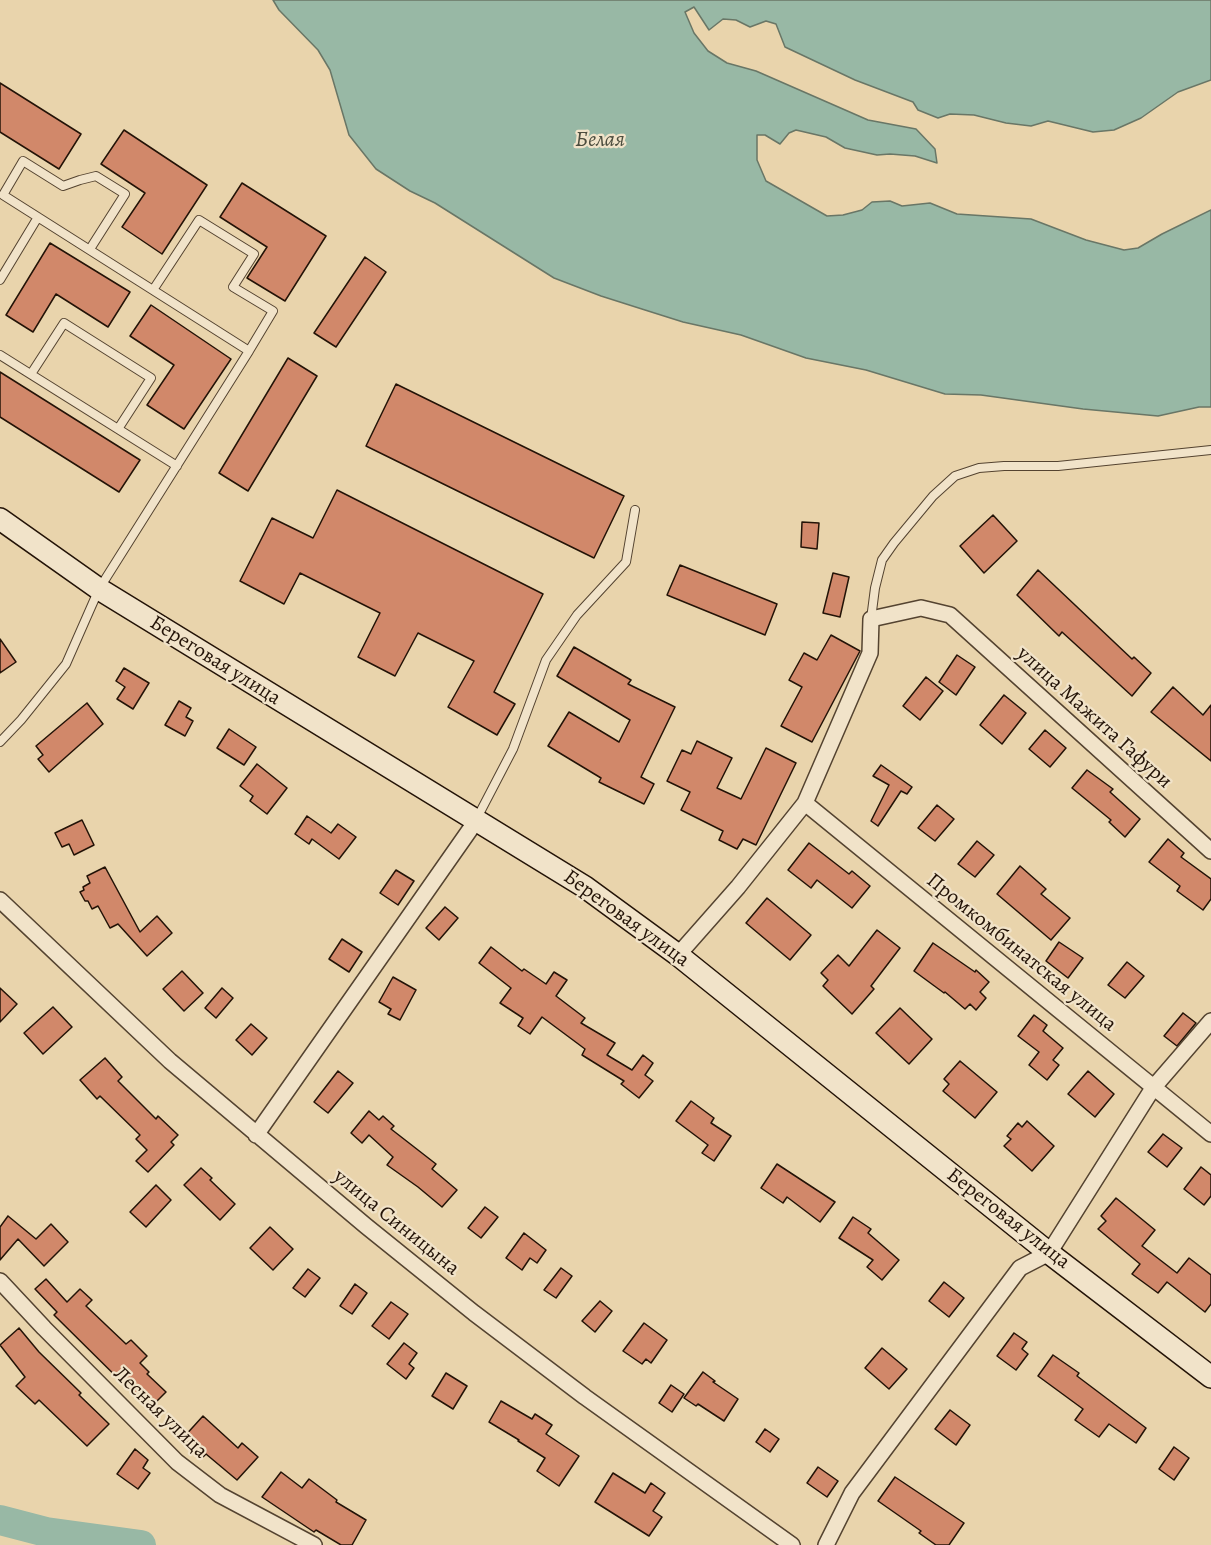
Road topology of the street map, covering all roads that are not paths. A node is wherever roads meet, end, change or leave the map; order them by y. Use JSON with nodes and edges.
{"nodes":[{"id":1,"x":38,"y":217,"type":"junction"},
{"id":2,"x":90,"y":249,"type":"junction"},
{"id":3,"x":0,"y":280,"type":"edge"},
{"id":4,"x":153,"y":290,"type":"junction"},
{"id":5,"x":249,"y":351,"type":"junction"},
{"id":6,"x":0,"y":355,"type":"edge"},
{"id":7,"x":31,"y":375,"type":"junction"},
{"id":8,"x":118,"y":429,"type":"junction"},
{"id":9,"x":1211,"y":450,"type":"edge"},
{"id":10,"x":177,"y":466,"type":"junction"},
{"id":11,"x":635,"y":510,"type":"dead end"},
{"id":12,"x":0,"y":519,"type":"edge"},
{"id":13,"x":99,"y":589,"type":"junction"},
{"id":14,"x":871,"y":619,"type":"junction"},
{"id":15,"x":0,"y":742,"type":"edge"},
{"id":16,"x":805,"y":803,"type":"junction"},
{"id":17,"x":476,"y":821,"type":"junction"},
{"id":18,"x":1211,"y":851,"type":"edge"},
{"id":19,"x":0,"y":900,"type":"edge"},
{"id":20,"x":678,"y":955,"type":"junction"},
{"id":21,"x":1211,"y":1021,"type":"edge"},
{"id":22,"x":1153,"y":1088,"type":"junction"},
{"id":23,"x":1211,"y":1134,"type":"edge"},
{"id":24,"x":256,"y":1135,"type":"junction"},
{"id":25,"x":1049,"y":1253,"type":"junction"},
{"id":26,"x":0,"y":1281,"type":"edge"},
{"id":27,"x":1211,"y":1377,"type":"edge"},
{"id":28,"x":314,"y":1545,"type":"edge"},
{"id":29,"x":792,"y":1545,"type":"edge"},
{"id":30,"x":826,"y":1545,"type":"edge"}],
"edges":[{"from":1,"to":2,"type":"lane"},
{"from":1,"to":2,"type":"lane"},
{"from":1,"to":3,"type":"lane"},
{"from":2,"to":4,"type":"lane"},
{"from":4,"to":5,"type":"lane"},
{"from":4,"to":5,"type":"lane"},
{"from":5,"to":10,"type":"lane"},
{"from":6,"to":7,"type":"lane"},
{"from":7,"to":8,"type":"lane"},
{"from":7,"to":8,"type":"lane"},
{"from":8,"to":10,"type":"lane"},
{"from":9,"to":14,"type":"lane"},
{"from":10,"to":13,"type":"lane"},
{"from":11,"to":17,"type":"lane"},
{"from":12,"to":13,"type":"main road","name":"Береговая улица"},
{"from":13,"to":15,"type":"lane"},
{"from":13,"to":17,"type":"main road","name":"Береговая улица"},
{"from":14,"to":16,"type":"street"},
{"from":14,"to":18,"type":"street","name":"улица Мажита Гафури"},
{"from":16,"to":20,"type":"street"},
{"from":16,"to":22,"type":"street","name":"Промкомбинатская улица"},
{"from":17,"to":20,"type":"main road","name":"Береговая улица"},
{"from":17,"to":24,"type":"street"},
{"from":19,"to":24,"type":"street","name":"улица Синицына"},
{"from":20,"to":25,"type":"main road","name":"Береговая улица"},
{"from":21,"to":22,"type":"street"},
{"from":22,"to":23,"type":"street","name":"Промкомбинатская улица"},
{"from":22,"to":25,"type":"street"},
{"from":24,"to":29,"type":"street","name":"улица Синицына"},
{"from":25,"to":27,"type":"main road","name":"Береговая улица"},
{"from":25,"to":30,"type":"street"},
{"from":26,"to":28,"type":"street","name":"Лесная улица"}]}
